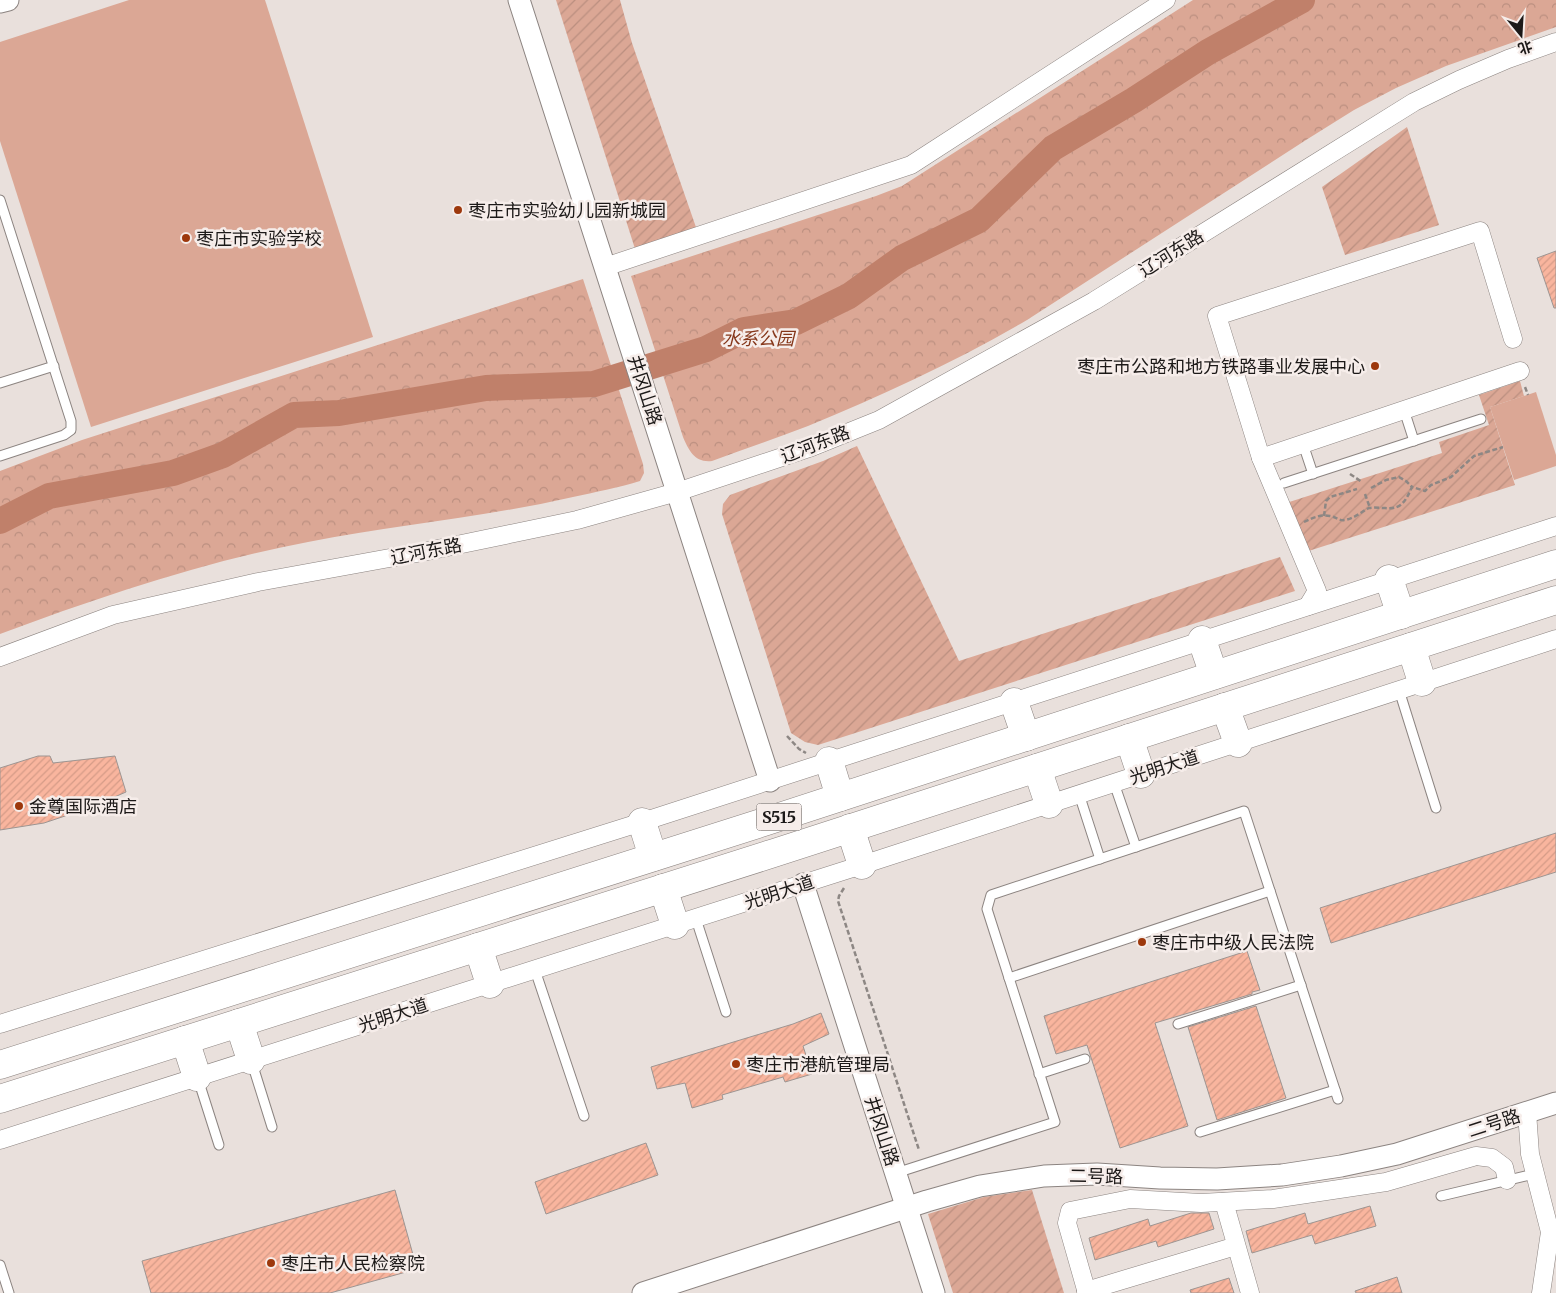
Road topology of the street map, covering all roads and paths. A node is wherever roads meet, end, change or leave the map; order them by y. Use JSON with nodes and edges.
{"nodes":[{"id":1,"x":8,"y":0,"type":"edge"},
{"id":2,"x":519,"y":0,"type":"edge"},
{"id":3,"x":1166,"y":0,"type":"edge"},
{"id":4,"x":0,"y":2,"type":"edge"},
{"id":5,"x":1556,"y":42,"type":"edge"},
{"id":6,"x":0,"y":200,"type":"edge"},
{"id":7,"x":605,"y":267,"type":"junction"},
{"id":8,"x":1514,"y":339,"type":"dead end"},
{"id":9,"x":54,"y":366,"type":"junction"},
{"id":10,"x":1520,"y":371,"type":"dead end"},
{"id":11,"x":0,"y":384,"type":"edge"},
{"id":12,"x":1404,"y":410,"type":"junction"},
{"id":13,"x":1481,"y":419,"type":"dead end"},
{"id":14,"x":1414,"y":440,"type":"junction"},
{"id":15,"x":1303,"y":444,"type":"junction"},
{"id":16,"x":1503,"y":446,"type":"dead end"},
{"id":17,"x":0,"y":456,"type":"edge"},
{"id":18,"x":1261,"y":458,"type":"junction"},
{"id":19,"x":1313,"y":474,"type":"junction"},
{"id":20,"x":1350,"y":474,"type":"dead end"},
{"id":21,"x":1362,"y":482,"type":"dead end"},
{"id":22,"x":1284,"y":483,"type":"dead end"},
{"id":23,"x":1412,"y":487,"type":"junction"},
{"id":24,"x":1371,"y":488,"type":"dead end"},
{"id":25,"x":1357,"y":489,"type":"dead end"},
{"id":26,"x":678,"y":492,"type":"junction"},
{"id":27,"x":1365,"y":494,"type":"dead end"},
{"id":28,"x":1370,"y":508,"type":"junction"},
{"id":29,"x":1324,"y":516,"type":"junction"},
{"id":30,"x":1301,"y":524,"type":"dead end"},
{"id":31,"x":1556,"y":526,"type":"edge"},
{"id":32,"x":1556,"y":564,"type":"edge"},
{"id":33,"x":1389,"y":579,"type":"junction"},
{"id":34,"x":1556,"y":600,"type":"edge"},
{"id":35,"x":1308,"y":606,"type":"junction"},
{"id":36,"x":1401,"y":614,"type":"junction"},
{"id":37,"x":1556,"y":639,"type":"edge"},
{"id":38,"x":1202,"y":640,"type":"junction"},
{"id":39,"x":1411,"y":646,"type":"junction"},
{"id":40,"x":0,"y":657,"type":"edge"},
{"id":41,"x":1214,"y":675,"type":"junction"},
{"id":42,"x":1411,"y":686,"type":"junction"},
{"id":43,"x":1014,"y":702,"type":"junction"},
{"id":44,"x":1225,"y":707,"type":"junction"},
{"id":45,"x":787,"y":736,"type":"dead end"},
{"id":46,"x":1026,"y":737,"type":"junction"},
{"id":47,"x":1129,"y":738,"type":"junction"},
{"id":48,"x":1238,"y":743,"type":"junction"},
{"id":49,"x":821,"y":758,"type":"junction"},
{"id":50,"x":1036,"y":768,"type":"junction"},
{"id":51,"x":1141,"y":774,"type":"junction"},
{"id":52,"x":770,"y":780,"type":"junction"},
{"id":53,"x":1114,"y":783,"type":"junction"},
{"id":54,"x":1079,"y":794,"type":"junction"},
{"id":55,"x":840,"y":797,"type":"junction"},
{"id":56,"x":1049,"y":804,"type":"junction"},
{"id":57,"x":1436,"y":808,"type":"dead end"},
{"id":58,"x":642,"y":822,"type":"junction"},
{"id":59,"x":850,"y":828,"type":"junction"},
{"id":60,"x":1136,"y":847,"type":"junction"},
{"id":61,"x":653,"y":857,"type":"junction"},
{"id":62,"x":1100,"y":859,"type":"junction"},
{"id":63,"x":854,"y":875,"type":"junction"},
{"id":64,"x":803,"y":884,"type":"junction"},
{"id":65,"x":663,"y":888,"type":"junction"},
{"id":66,"x":1270,"y":891,"type":"junction"},
{"id":67,"x":685,"y":922,"type":"junction"},
{"id":68,"x":478,"y":947,"type":"junction"},
{"id":69,"x":536,"y":970,"type":"junction"},
{"id":70,"x":1009,"y":978,"type":"junction"},
{"id":71,"x":490,"y":984,"type":"junction"},
{"id":72,"x":1301,"y":985,"type":"junction"},
{"id":73,"x":726,"y":1012,"type":"dead end"},
{"id":74,"x":239,"y":1023,"type":"junction"},
{"id":75,"x":0,"y":1024,"type":"edge"},
{"id":76,"x":1178,"y":1024,"type":"dead end"},
{"id":77,"x":185,"y":1040,"type":"junction"},
{"id":78,"x":1085,"y":1059,"type":"dead end"},
{"id":79,"x":251,"y":1060,"type":"junction"},
{"id":80,"x":0,"y":1065,"type":"edge"},
{"id":81,"x":1039,"y":1074,"type":"junction"},
{"id":82,"x":197,"y":1077,"type":"junction"},
{"id":83,"x":1336,"y":1090,"type":"junction"},
{"id":84,"x":0,"y":1099,"type":"edge"},
{"id":85,"x":1338,"y":1099,"type":"dead end"},
{"id":86,"x":1556,"y":1103,"type":"edge"},
{"id":87,"x":1527,"y":1112,"type":"junction"},
{"id":88,"x":584,"y":1116,"type":"dead end"},
{"id":89,"x":272,"y":1128,"type":"dead end"},
{"id":90,"x":1200,"y":1132,"type":"dead end"},
{"id":91,"x":0,"y":1140,"type":"edge"},
{"id":92,"x":219,"y":1145,"type":"dead end"},
{"id":93,"x":919,"y":1150,"type":"dead end"},
{"id":94,"x":895,"y":1173,"type":"junction"},
{"id":95,"x":1534,"y":1174,"type":"junction"},
{"id":96,"x":1507,"y":1180,"type":"junction"},
{"id":97,"x":1441,"y":1196,"type":"dead end"},
{"id":98,"x":1224,"y":1202,"type":"junction"},
{"id":99,"x":906,"y":1208,"type":"junction"},
{"id":100,"x":1236,"y":1246,"type":"junction"},
{"id":101,"x":0,"y":1265,"type":"edge"},
{"id":102,"x":1546,"y":1284,"type":"edge"},
{"id":103,"x":1087,"y":1292,"type":"edge"},
{"id":104,"x":8,"y":1293,"type":"edge"},
{"id":105,"x":643,"y":1293,"type":"edge"},
{"id":106,"x":934,"y":1293,"type":"edge"},
{"id":107,"x":1250,"y":1293,"type":"edge"}],
"edges":[{"from":1,"to":4,"type":"street"},
{"from":2,"to":7,"type":"street","name":"井冈山路"},
{"from":3,"to":7,"type":"street"},
{"from":5,"to":26,"type":"street","name":"辽河东路"},
{"from":6,"to":9,"type":"lane"},
{"from":7,"to":26,"type":"street","name":"井冈山路"},
{"from":8,"to":18,"type":"street"},
{"from":9,"to":11,"type":"lane"},
{"from":9,"to":17,"type":"lane"},
{"from":10,"to":12,"type":"street"},
{"from":12,"to":14,"type":"lane"},
{"from":12,"to":15,"type":"street"},
{"from":13,"to":14,"type":"lane"},
{"from":14,"to":19,"type":"lane"},
{"from":15,"to":18,"type":"street"},
{"from":15,"to":19,"type":"lane"},
{"from":16,"to":23,"type":"path"},
{"from":18,"to":35,"type":"street"},
{"from":19,"to":22,"type":"lane"},
{"from":20,"to":21,"type":"path"},
{"from":23,"to":24,"type":"path"},
{"from":23,"to":28,"type":"path"},
{"from":25,"to":29,"type":"path"},
{"from":26,"to":40,"type":"street","name":"辽河东路"},
{"from":26,"to":52,"type":"street","name":"井冈山路"},
{"from":27,"to":28,"type":"path"},
{"from":28,"to":29,"type":"path"},
{"from":29,"to":30,"type":"path"},
{"from":31,"to":33,"type":"street","number":"S515"},
{"from":32,"to":36,"type":"main road","number":"S515"},
{"from":33,"to":35,"type":"street","number":"S515"},
{"from":33,"to":36,"type":"main road"},
{"from":34,"to":39,"type":"main road","number":"S515"},
{"from":35,"to":38,"type":"street","number":"S515"},
{"from":36,"to":41,"type":"main road","number":"S515"},
{"from":37,"to":42,"type":"street","name":"光明大道"},
{"from":38,"to":41,"type":"main road"},
{"from":38,"to":43,"type":"street","number":"S515"},
{"from":39,"to":42,"type":"main road"},
{"from":39,"to":44,"type":"main road","number":"S515"},
{"from":41,"to":46,"type":"main road","number":"S515"},
{"from":42,"to":48,"type":"street","name":"光明大道"},
{"from":42,"to":57,"type":"lane"},
{"from":43,"to":46,"type":"main road"},
{"from":43,"to":49,"type":"street","number":"S515"},
{"from":44,"to":47,"type":"main road","number":"S515"},
{"from":44,"to":48,"type":"main road"},
{"from":45,"to":49,"type":"path"},
{"from":46,"to":55,"type":"main road","number":"S515"},
{"from":47,"to":50,"type":"main road","number":"S515"},
{"from":47,"to":51,"type":"main road"},
{"from":48,"to":51,"type":"street","name":"光明大道"},
{"from":49,"to":52,"type":"street","number":"S515"},
{"from":49,"to":55,"type":"main road"},
{"from":50,"to":56,"type":"main road"},
{"from":50,"to":59,"type":"main road","number":"S515"},
{"from":51,"to":53,"type":"street","name":"光明大道"},
{"from":52,"to":58,"type":"street","number":"S515"},
{"from":53,"to":54,"type":"street","name":"光明大道"},
{"from":53,"to":60,"type":"lane"},
{"from":54,"to":56,"type":"street","name":"光明大道"},
{"from":54,"to":62,"type":"lane"},
{"from":55,"to":61,"type":"main road","number":"S515"},
{"from":56,"to":63,"type":"street","name":"光明大道"},
{"from":58,"to":61,"type":"main road"},
{"from":58,"to":75,"type":"street","number":"S515"},
{"from":59,"to":63,"type":"main road"},
{"from":59,"to":65,"type":"main road","number":"S515"},
{"from":60,"to":62,"type":"lane"},
{"from":60,"to":66,"type":"lane"},
{"from":61,"to":80,"type":"main road","number":"S515"},
{"from":62,"to":70,"type":"lane"},
{"from":63,"to":64,"type":"street","name":"光明大道"},
{"from":63,"to":93,"type":"path"},
{"from":64,"to":67,"type":"street","name":"光明大道"},
{"from":64,"to":94,"type":"street","name":"井冈山路"},
{"from":65,"to":67,"type":"main road"},
{"from":65,"to":68,"type":"main road","number":"S515"},
{"from":66,"to":70,"type":"lane"},
{"from":66,"to":72,"type":"lane"},
{"from":67,"to":69,"type":"street","name":"光明大道"},
{"from":67,"to":73,"type":"lane"},
{"from":68,"to":71,"type":"main road"},
{"from":68,"to":74,"type":"main road","number":"S515"},
{"from":69,"to":71,"type":"street","name":"光明大道"},
{"from":69,"to":88,"type":"lane"},
{"from":70,"to":81,"type":"lane"},
{"from":71,"to":79,"type":"street","name":"光明大道"},
{"from":72,"to":76,"type":"lane"},
{"from":72,"to":83,"type":"lane"},
{"from":74,"to":77,"type":"main road","number":"S515"},
{"from":74,"to":79,"type":"main road"},
{"from":77,"to":82,"type":"main road"},
{"from":77,"to":84,"type":"main road","number":"S515"},
{"from":78,"to":81,"type":"lane"},
{"from":79,"to":82,"type":"street","name":"光明大道"},
{"from":79,"to":89,"type":"lane"},
{"from":81,"to":94,"type":"lane"},
{"from":82,"to":91,"type":"street","name":"光明大道"},
{"from":82,"to":92,"type":"lane"},
{"from":83,"to":85,"type":"lane"},
{"from":83,"to":90,"type":"lane"},
{"from":86,"to":87,"type":"street","name":"二号路"},
{"from":87,"to":95,"type":"street"},
{"from":87,"to":99,"type":"street","name":"二号路"},
{"from":94,"to":99,"type":"street","name":"井冈山路"},
{"from":95,"to":96,"type":"lane"},
{"from":95,"to":102,"type":"street"},
{"from":96,"to":97,"type":"lane"},
{"from":96,"to":98,"type":"street"},
{"from":98,"to":100,"type":"street"},
{"from":98,"to":103,"type":"street"},
{"from":99,"to":105,"type":"street","name":"二号路"},
{"from":99,"to":106,"type":"street","name":"井冈山路"},
{"from":100,"to":103,"type":"street"},
{"from":100,"to":107,"type":"street"},
{"from":101,"to":104,"type":"lane"}]}
